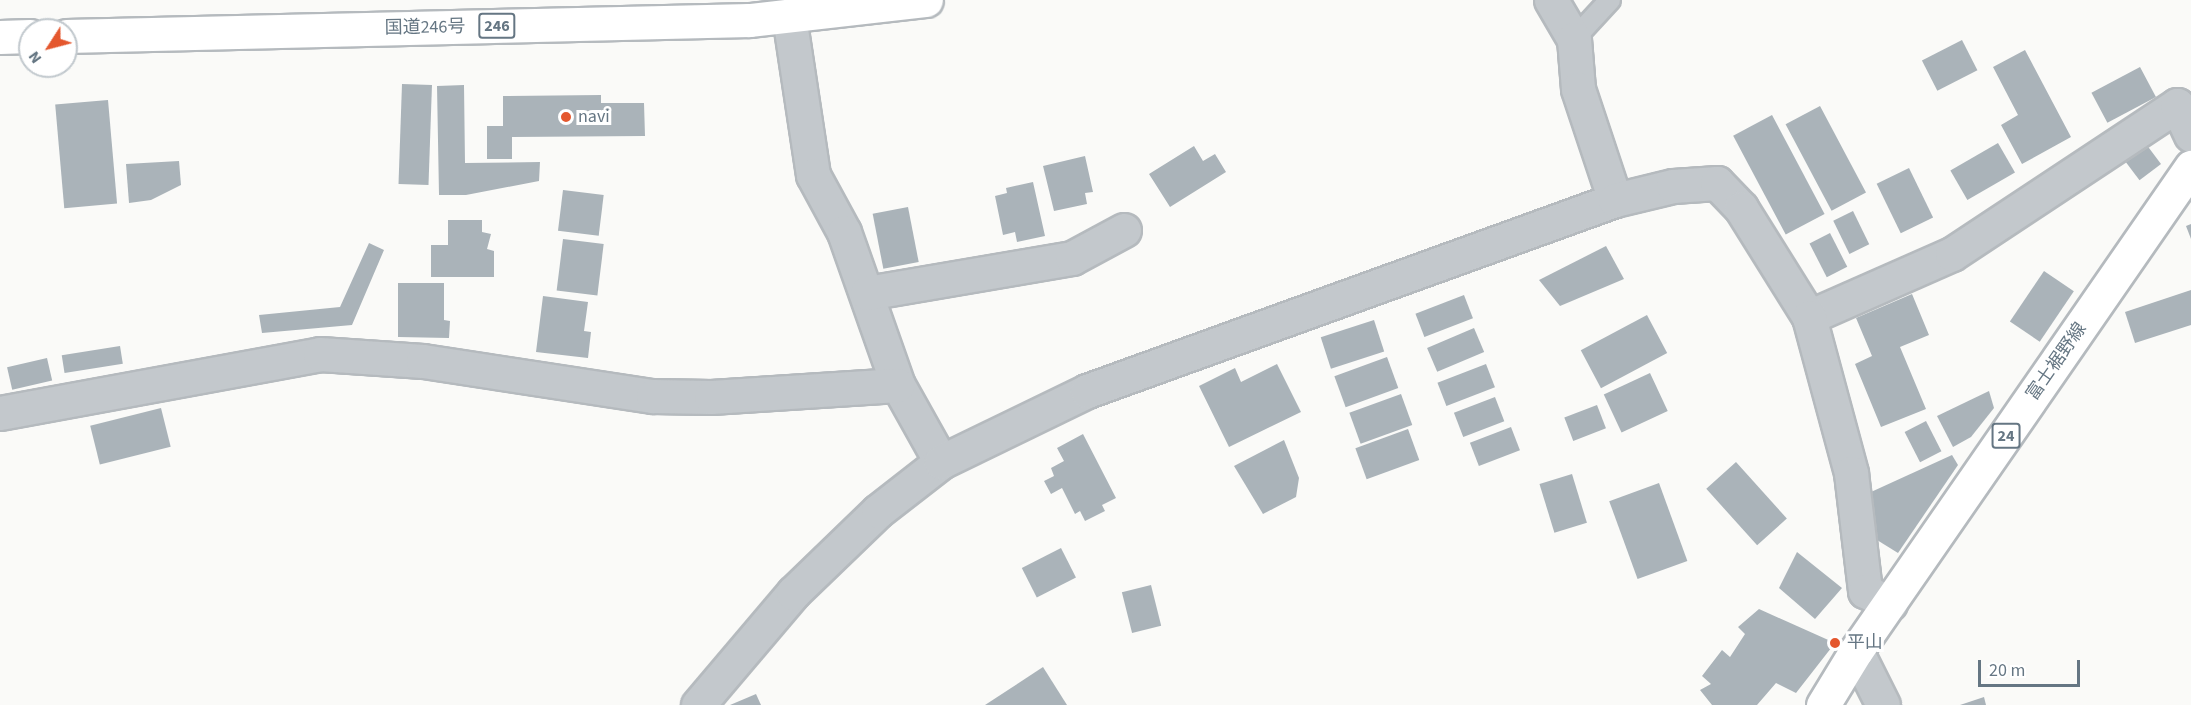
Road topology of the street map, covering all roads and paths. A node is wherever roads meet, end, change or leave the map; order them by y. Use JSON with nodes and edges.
{"nodes":[{"id":1,"x":926,"y":0,"type":"edge"},
{"id":2,"x":1551,"y":0,"type":"edge"},
{"id":3,"x":1610,"y":0,"type":"edge"},
{"id":4,"x":789,"y":16,"type":"junction"},
{"id":5,"x":18,"y":36,"type":"edge"},
{"id":6,"x":78,"y":36,"type":"edge"},
{"id":7,"x":0,"y":37,"type":"edge"},
{"id":8,"x":1574,"y":39,"type":"junction"},
{"id":9,"x":2191,"y":135,"type":"edge"},
{"id":10,"x":2191,"y":167,"type":"edge"},
{"id":11,"x":1615,"y":200,"type":"junction"},
{"id":12,"x":1124,"y":230,"type":"dead end"},
{"id":13,"x":867,"y":293,"type":"junction"},
{"id":14,"x":1809,"y":317,"type":"junction"},
{"id":15,"x":898,"y":385,"type":"junction"},
{"id":16,"x":0,"y":413,"type":"edge"},
{"id":17,"x":941,"y":462,"type":"junction"},
{"id":18,"x":1890,"y":603,"type":"junction"},
{"id":19,"x":1856,"y":651,"type":"junction"},
{"id":20,"x":698,"y":705,"type":"edge"},
{"id":21,"x":1823,"y":705,"type":"edge"},
{"id":22,"x":1882,"y":705,"type":"edge"}],
"edges":[{"from":1,"to":4,"type":"main road","name":"国道246号","number":"246"},
{"from":2,"to":8,"type":"street"},
{"from":3,"to":8,"type":"lane"},
{"from":4,"to":6,"type":"main road","name":"国道246号","number":"246"},
{"from":4,"to":13,"type":"street"},
{"from":5,"to":7,"type":"main road"},
{"from":8,"to":11,"type":"street"},
{"from":9,"to":14,"type":"street"},
{"from":10,"to":18,"type":"main road","name":"富士裾野線","number":"24"},
{"from":11,"to":14,"type":"street"},
{"from":11,"to":17,"type":"street"},
{"from":12,"to":13,"type":"street"},
{"from":13,"to":15,"type":"street"},
{"from":14,"to":18,"type":"street"},
{"from":15,"to":16,"type":"street"},
{"from":15,"to":17,"type":"street"},
{"from":17,"to":20,"type":"street"},
{"from":18,"to":19,"type":"main road","name":"富士裾野線","number":"24"},
{"from":19,"to":21,"type":"main road","name":"富士裾野線","number":"24"},
{"from":19,"to":22,"type":"street"}]}
